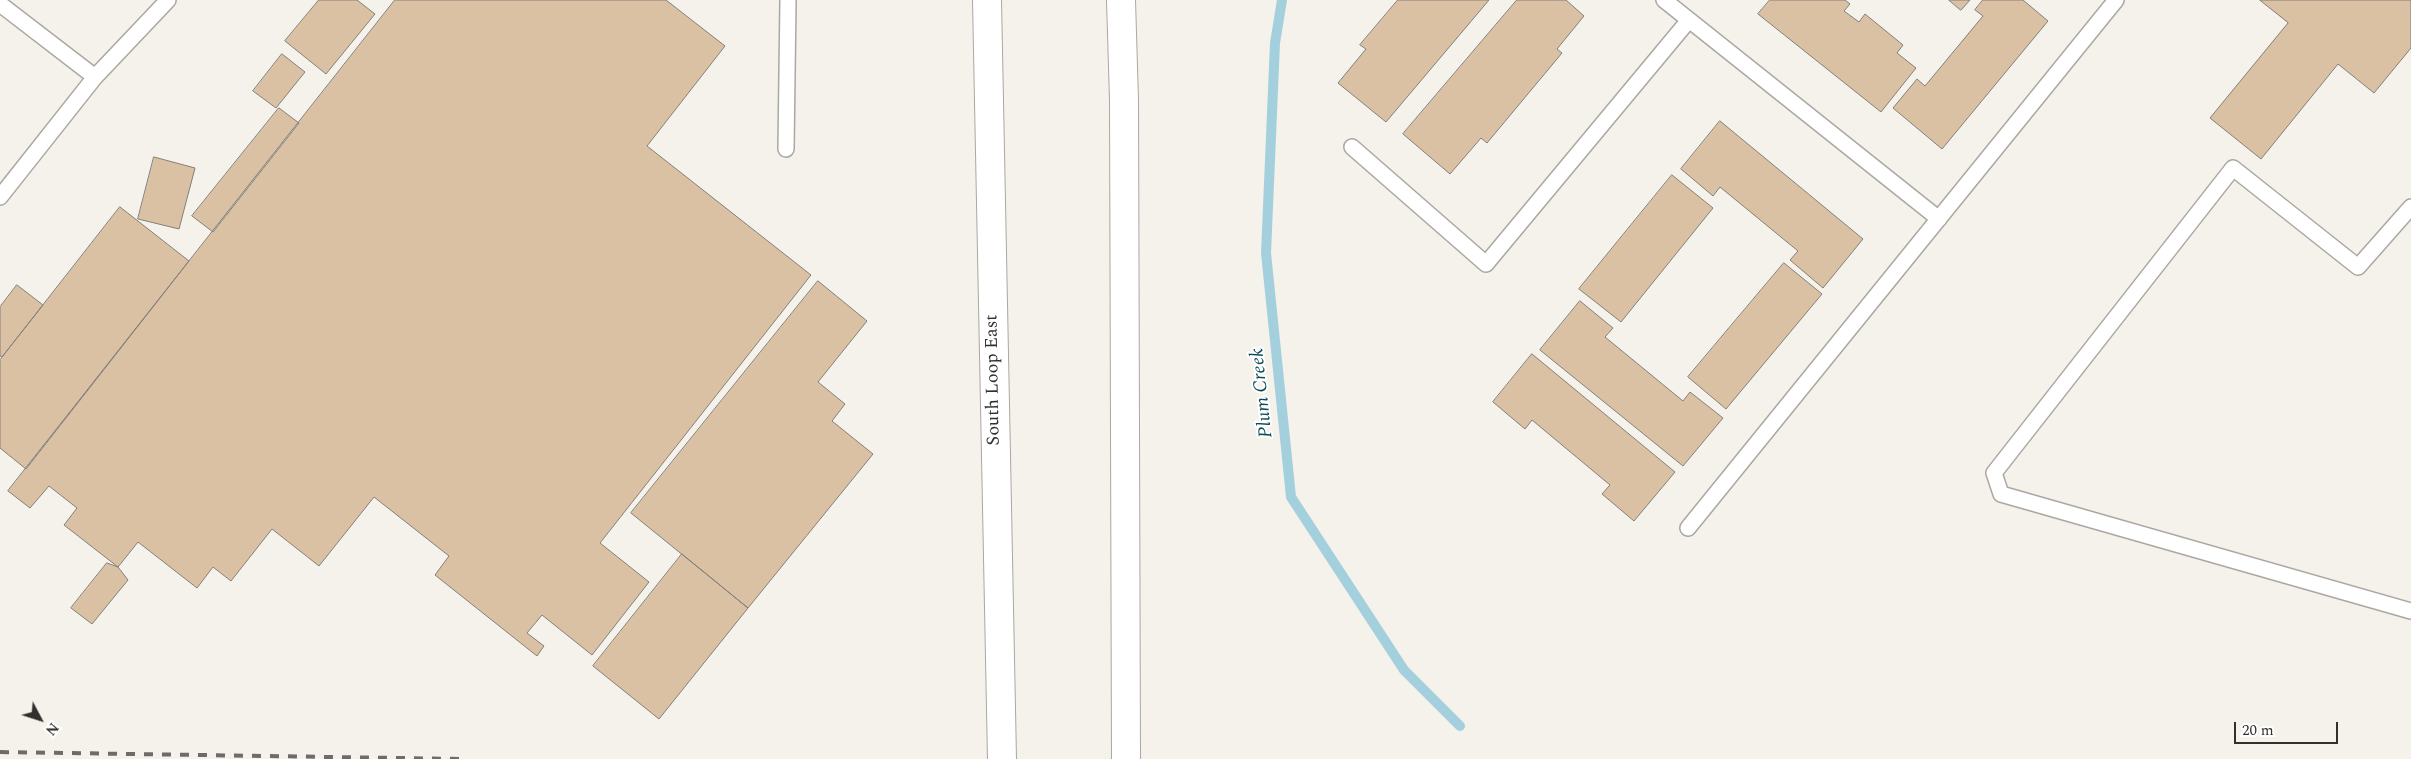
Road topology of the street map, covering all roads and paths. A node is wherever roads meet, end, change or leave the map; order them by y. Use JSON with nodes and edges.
{"nodes":[{"id":1,"x":168,"y":0,"type":"edge"},
{"id":2,"x":788,"y":0,"type":"edge"},
{"id":3,"x":980,"y":0,"type":"edge"},
{"id":4,"x":987,"y":0,"type":"edge"},
{"id":5,"x":1121,"y":0,"type":"edge"},
{"id":6,"x":1129,"y":0,"type":"edge"},
{"id":7,"x":1664,"y":0,"type":"edge"},
{"id":8,"x":2116,"y":0,"type":"edge"},
{"id":9,"x":0,"y":4,"type":"edge"},
{"id":10,"x":1689,"y":20,"type":"junction"},
{"id":11,"x":94,"y":76,"type":"junction"},
{"id":12,"x":1124,"y":100,"type":"junction"},
{"id":13,"x":1352,"y":147,"type":"dead end"},
{"id":14,"x":990,"y":148,"type":"junction"},
{"id":15,"x":786,"y":149,"type":"dead end"},
{"id":16,"x":0,"y":196,"type":"edge"},
{"id":17,"x":2411,"y":207,"type":"edge"},
{"id":18,"x":1939,"y":219,"type":"junction"},
{"id":19,"x":1688,"y":528,"type":"dead end"},
{"id":20,"x":2411,"y":611,"type":"edge"},
{"id":21,"x":1002,"y":759,"type":"edge"},
{"id":22,"x":1126,"y":759,"type":"edge"}],
"edges":[{"from":1,"to":11,"type":"lane"},
{"from":2,"to":15,"type":"lane"},
{"from":3,"to":14,"type":"highway"},
{"from":4,"to":14,"type":"highway","name":"South Loop East"},
{"from":5,"to":12,"type":"highway"},
{"from":6,"to":12,"type":"highway"},
{"from":7,"to":10,"type":"lane"},
{"from":8,"to":18,"type":"lane"},
{"from":9,"to":11,"type":"lane"},
{"from":10,"to":13,"type":"lane"},
{"from":10,"to":18,"type":"lane"},
{"from":11,"to":16,"type":"lane"},
{"from":12,"to":22,"type":"highway"},
{"from":14,"to":21,"type":"highway","name":"South Loop East"},
{"from":17,"to":20,"type":"lane"},
{"from":18,"to":19,"type":"lane"}]}
